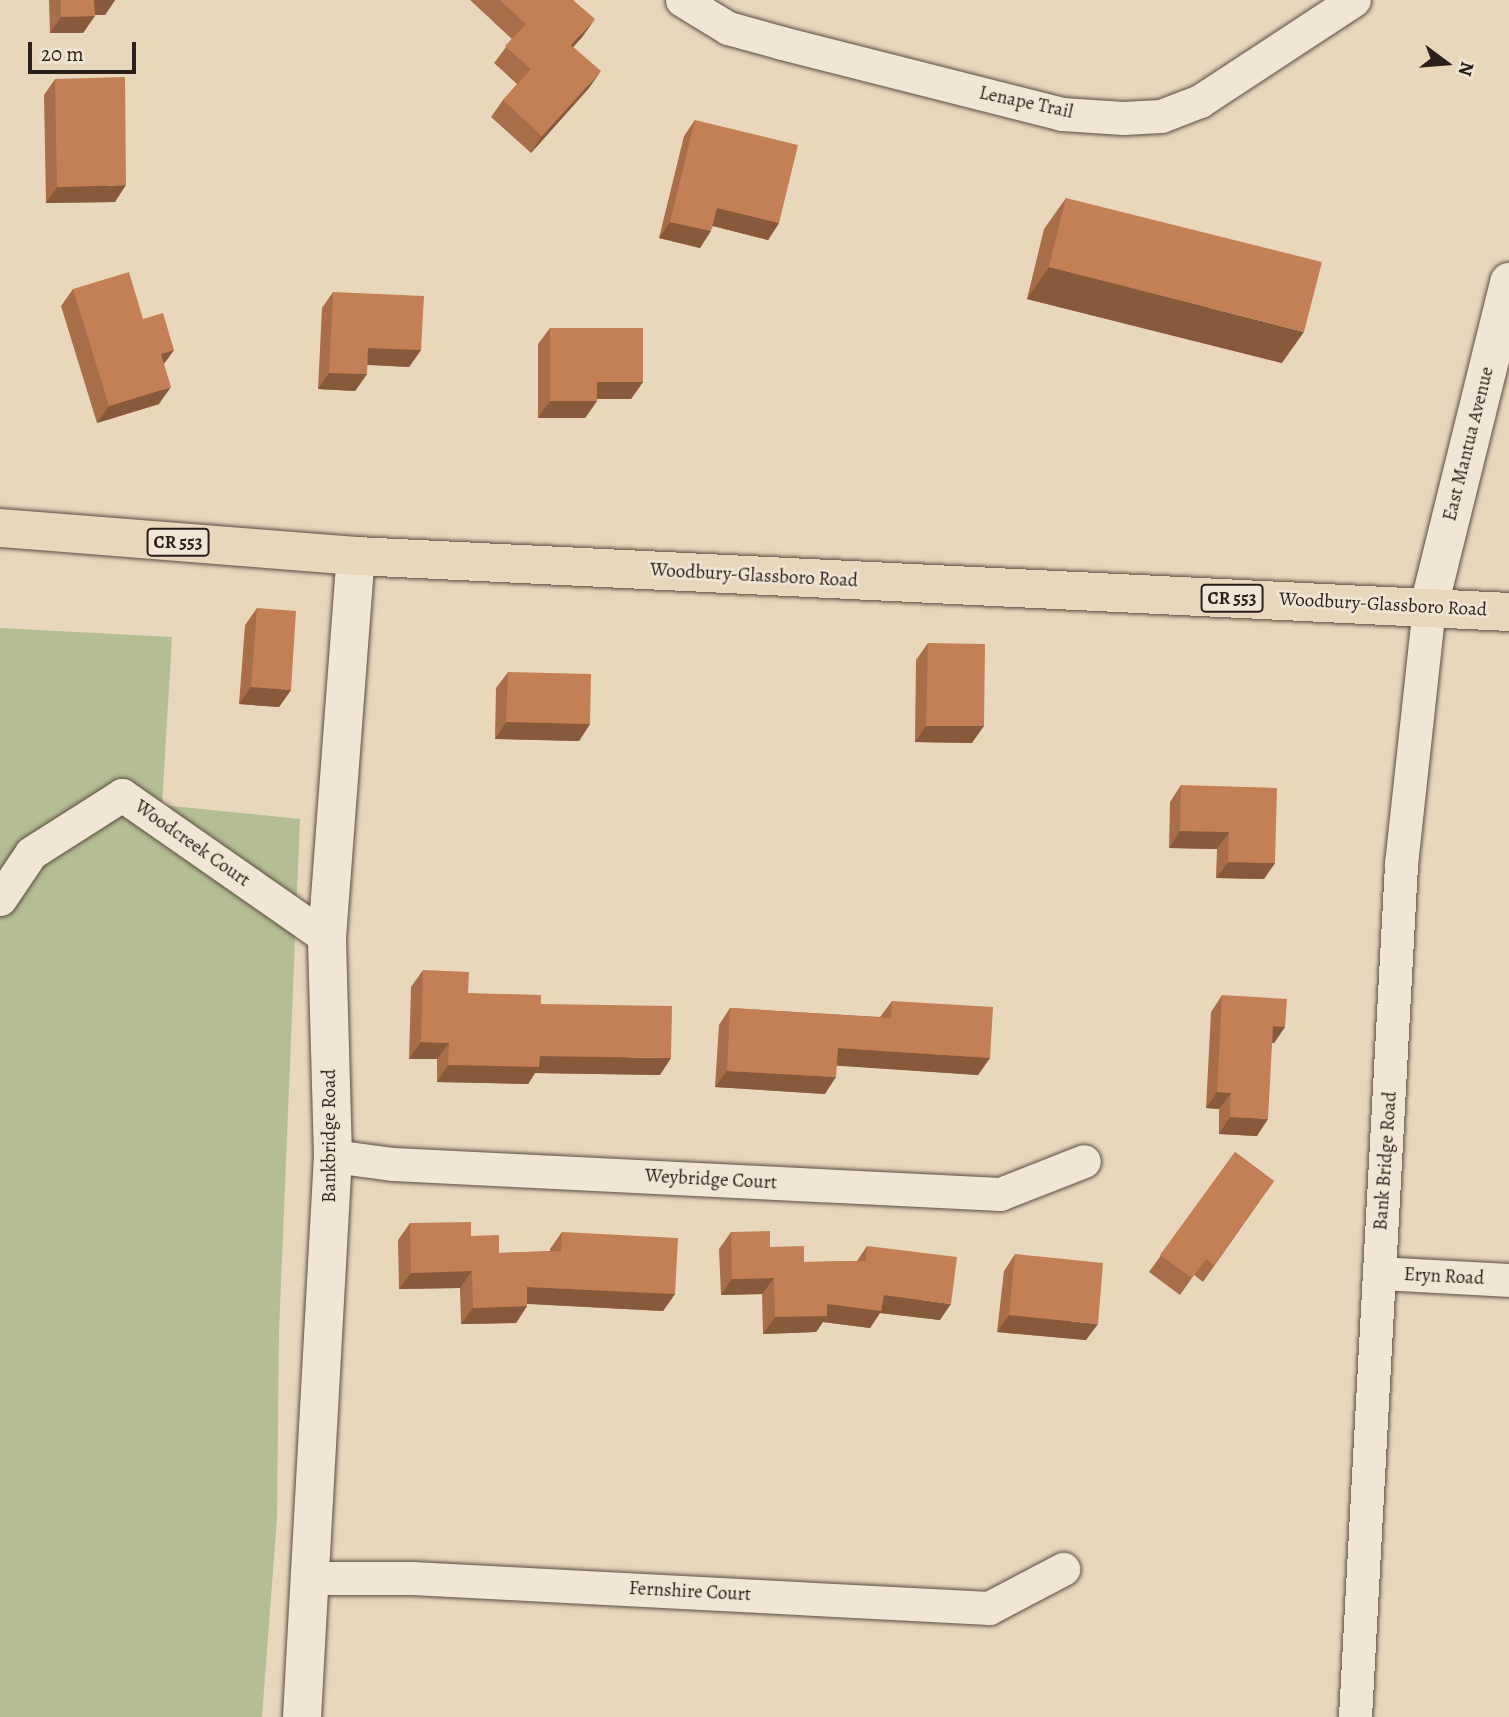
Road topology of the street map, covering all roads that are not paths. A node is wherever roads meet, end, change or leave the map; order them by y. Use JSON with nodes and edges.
{"nodes":[{"id":1,"x":682,"y":0,"type":"edge"},
{"id":2,"x":1354,"y":0,"type":"edge"},
{"id":3,"x":1509,"y":282,"type":"edge"},
{"id":4,"x":0,"y":528,"type":"edge"},
{"id":5,"x":356,"y":556,"type":"junction"},
{"id":6,"x":1429,"y":606,"type":"junction"},
{"id":7,"x":1509,"y":612,"type":"edge"},
{"id":8,"x":0,"y":898,"type":"edge"},
{"id":9,"x":327,"y":937,"type":"junction"},
{"id":10,"x":332,"y":1156,"type":"junction"},
{"id":11,"x":1084,"y":1161,"type":"dead end"},
{"id":12,"x":1379,"y":1273,"type":"junction"},
{"id":13,"x":1509,"y":1280,"type":"edge"},
{"id":14,"x":1063,"y":1569,"type":"dead end"},
{"id":15,"x":307,"y":1578,"type":"junction"},
{"id":16,"x":302,"y":1717,"type":"edge"},
{"id":17,"x":1355,"y":1717,"type":"edge"}],
"edges":[{"from":1,"to":2,"type":"street","name":"Lenape Trail"},
{"from":3,"to":6,"type":"street","name":"East Mantua Avenue"},
{"from":4,"to":5,"type":"main road","name":"Woodbury-Glassboro Road","number":"CR 553"},
{"from":5,"to":6,"type":"main road","name":"Woodbury-Glassboro Road","number":"CR 553"},
{"from":5,"to":9,"type":"street","name":"Bankbridge Road"},
{"from":6,"to":7,"type":"main road","name":"Woodbury-Glassboro Road","number":"CR 553"},
{"from":6,"to":12,"type":"street","name":"Bank Bridge Road"},
{"from":8,"to":9,"type":"street","name":"Woodcreek Court"},
{"from":9,"to":10,"type":"street","name":"Bankbridge Road"},
{"from":10,"to":11,"type":"street","name":"Weybridge Court"},
{"from":10,"to":15,"type":"street","name":"Bankbridge Road"},
{"from":12,"to":13,"type":"street","name":"Eryn Road"},
{"from":12,"to":17,"type":"street","name":"Bank Bridge Road"},
{"from":14,"to":15,"type":"street","name":"Fernshire Court"},
{"from":15,"to":16,"type":"street","name":"Bankbridge Road"}]}
